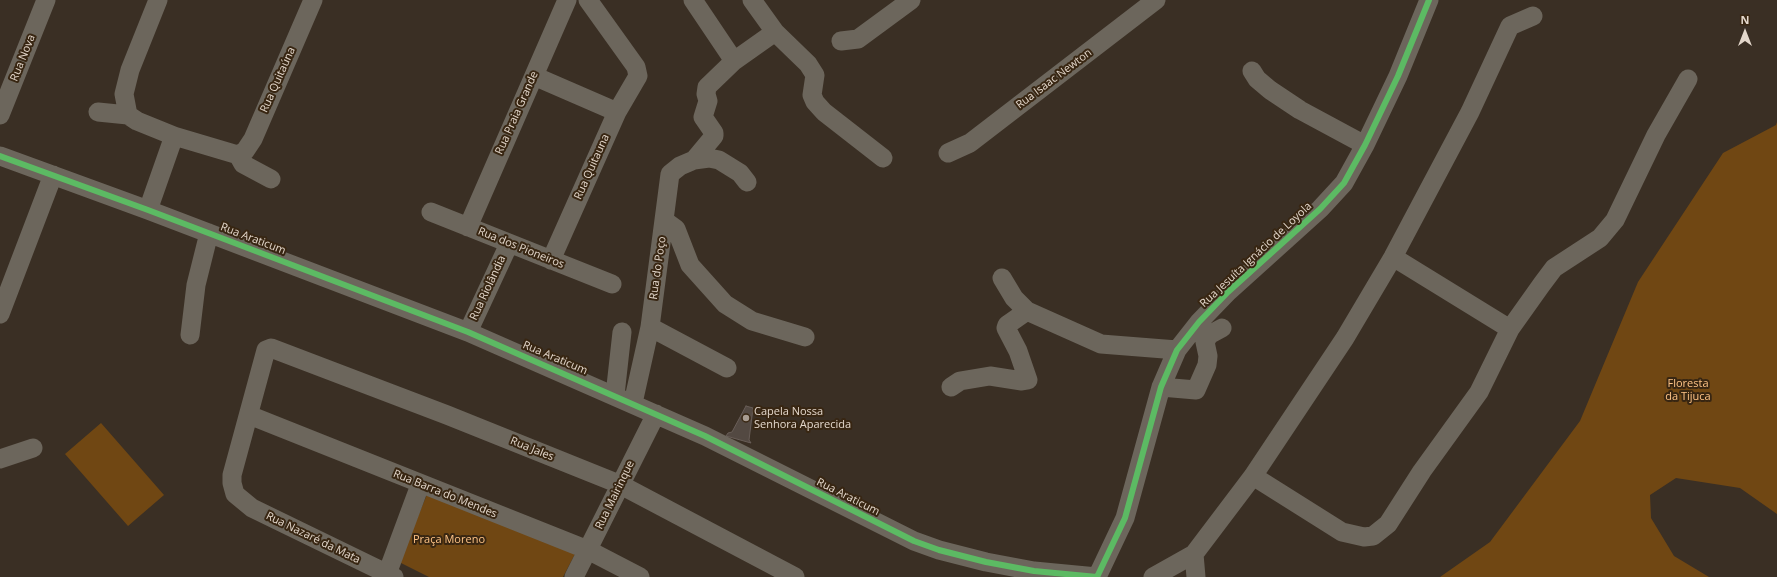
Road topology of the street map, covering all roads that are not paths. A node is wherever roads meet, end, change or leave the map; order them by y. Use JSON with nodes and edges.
{"nodes":[{"id":1,"x":46,"y":0,"type":"edge"},
{"id":2,"x":158,"y":0,"type":"edge"},
{"id":3,"x":314,"y":0,"type":"edge"},
{"id":4,"x":567,"y":0,"type":"edge"},
{"id":5,"x":588,"y":0,"type":"edge"},
{"id":6,"x":693,"y":0,"type":"edge"},
{"id":7,"x":752,"y":0,"type":"edge"},
{"id":8,"x":911,"y":0,"type":"edge"},
{"id":9,"x":1156,"y":0,"type":"edge"},
{"id":10,"x":1430,"y":0,"type":"edge"},
{"id":11,"x":1533,"y":16,"type":"dead end"},
{"id":12,"x":775,"y":32,"type":"junction"},
{"id":13,"x":841,"y":41,"type":"dead end"},
{"id":14,"x":734,"y":61,"type":"junction"},
{"id":15,"x":1252,"y":71,"type":"dead end"},
{"id":16,"x":534,"y":76,"type":"junction"},
{"id":17,"x":1688,"y":79,"type":"dead end"},
{"id":18,"x":98,"y":112,"type":"dead end"},
{"id":19,"x":617,"y":112,"type":"junction"},
{"id":20,"x":0,"y":115,"type":"edge"},
{"id":21,"x":128,"y":115,"type":"junction"},
{"id":22,"x":174,"y":136,"type":"junction"},
{"id":23,"x":1365,"y":145,"type":"junction"},
{"id":24,"x":948,"y":153,"type":"dead end"},
{"id":25,"x":238,"y":154,"type":"junction"},
{"id":26,"x":0,"y":156,"type":"edge"},
{"id":27,"x":883,"y":158,"type":"dead end"},
{"id":28,"x":702,"y":159,"type":"junction"},
{"id":29,"x":53,"y":175,"type":"junction"},
{"id":30,"x":271,"y":179,"type":"dead end"},
{"id":31,"x":747,"y":182,"type":"dead end"},
{"id":32,"x":148,"y":210,"type":"junction"},
{"id":33,"x":431,"y":212,"type":"dead end"},
{"id":34,"x":665,"y":221,"type":"junction"},
{"id":35,"x":468,"y":227,"type":"junction"},
{"id":36,"x":209,"y":233,"type":"junction"},
{"id":37,"x":509,"y":244,"type":"junction"},
{"id":38,"x":1394,"y":257,"type":"junction"},
{"id":39,"x":551,"y":260,"type":"junction"},
{"id":40,"x":1002,"y":278,"type":"dead end"},
{"id":41,"x":612,"y":284,"type":"dead end"},
{"id":42,"x":1027,"y":311,"type":"junction"},
{"id":43,"x":0,"y":314,"type":"edge"},
{"id":44,"x":650,"y":327,"type":"junction"},
{"id":45,"x":1222,"y":328,"type":"dead end"},
{"id":46,"x":1510,"y":329,"type":"junction"},
{"id":47,"x":468,"y":332,"type":"junction"},
{"id":48,"x":622,"y":332,"type":"dead end"},
{"id":49,"x":190,"y":336,"type":"dead end"},
{"id":50,"x":804,"y":337,"type":"dead end"},
{"id":51,"x":1177,"y":350,"type":"junction"},
{"id":52,"x":727,"y":368,"type":"dead end"},
{"id":53,"x":951,"y":387,"type":"dead end"},
{"id":54,"x":1161,"y":387,"type":"junction"},
{"id":55,"x":615,"y":395,"type":"junction"},
{"id":56,"x":633,"y":403,"type":"junction"},
{"id":57,"x":656,"y":414,"type":"junction"},
{"id":58,"x":249,"y":415,"type":"junction"},
{"id":59,"x":33,"y":448,"type":"dead end"},
{"id":60,"x":0,"y":459,"type":"edge"},
{"id":61,"x":1253,"y":476,"type":"junction"},
{"id":62,"x":619,"y":484,"type":"junction"},
{"id":63,"x":420,"y":485,"type":"junction"},
{"id":64,"x":588,"y":550,"type":"junction"},
{"id":65,"x":1194,"y":554,"type":"junction"},
{"id":66,"x":985,"y":570,"type":"edge"},
{"id":67,"x":390,"y":576,"type":"edge"},
{"id":68,"x":1073,"y":576,"type":"edge"},
{"id":69,"x":574,"y":577,"type":"edge"},
{"id":70,"x":640,"y":577,"type":"edge"},
{"id":71,"x":795,"y":577,"type":"edge"},
{"id":72,"x":1097,"y":577,"type":"edge"},
{"id":73,"x":1153,"y":577,"type":"edge"},
{"id":74,"x":1196,"y":577,"type":"edge"}],
"edges":[{"from":1,"to":20,"type":"street","name":"Rua Nova"},
{"from":2,"to":21,"type":"street"},
{"from":3,"to":25,"type":"street","name":"Rua Quitaúna"},
{"from":4,"to":16,"type":"street","name":"Rua Praia Grande"},
{"from":5,"to":19,"type":"street","name":"Rua Quitauna"},
{"from":6,"to":14,"type":"street"},
{"from":7,"to":12,"type":"street"},
{"from":8,"to":13,"type":"street"},
{"from":9,"to":24,"type":"street","name":"Rua Isaac Newton"},
{"from":10,"to":23,"type":"street","name":"Rua Jesuíta Ignácio de Loyola"},
{"from":11,"to":38,"type":"street"},
{"from":12,"to":14,"type":"street"},
{"from":12,"to":27,"type":"street"},
{"from":14,"to":28,"type":"street"},
{"from":15,"to":23,"type":"street"},
{"from":16,"to":19,"type":"street"},
{"from":16,"to":35,"type":"street","name":"Rua Praia Grande"},
{"from":17,"to":46,"type":"street"},
{"from":18,"to":21,"type":"street"},
{"from":19,"to":39,"type":"street","name":"Rua Quitauna"},
{"from":21,"to":22,"type":"street"},
{"from":22,"to":25,"type":"street"},
{"from":22,"to":32,"type":"street"},
{"from":23,"to":51,"type":"street","name":"Rua Jesuíta Ignácio de Loyola"},
{"from":25,"to":30,"type":"street"},
{"from":26,"to":29,"type":"street","name":"Rua Araticum"},
{"from":28,"to":31,"type":"street"},
{"from":28,"to":34,"type":"street","name":"Rua do Poço"},
{"from":29,"to":32,"type":"street","name":"Rua Araticum"},
{"from":29,"to":43,"type":"street"},
{"from":32,"to":36,"type":"street","name":"Rua Araticum"},
{"from":33,"to":35,"type":"street","name":"Rua dos Pioneiros"},
{"from":34,"to":44,"type":"street","name":"Rua do Poço"},
{"from":34,"to":50,"type":"street"},
{"from":35,"to":37,"type":"street","name":"Rua dos Pioneiros"},
{"from":36,"to":47,"type":"street","name":"Rua Araticum"},
{"from":36,"to":49,"type":"street"},
{"from":37,"to":39,"type":"street","name":"Rua dos Pioneiros"},
{"from":37,"to":47,"type":"street","name":"Rua Riolândia"},
{"from":38,"to":46,"type":"street"},
{"from":38,"to":61,"type":"street"},
{"from":39,"to":41,"type":"street","name":"Rua dos Pioneiros"},
{"from":40,"to":42,"type":"street"},
{"from":42,"to":51,"type":"street"},
{"from":42,"to":53,"type":"street"},
{"from":44,"to":52,"type":"street"},
{"from":44,"to":56,"type":"street","name":"Rua do Poço"},
{"from":45,"to":54,"type":"street"},
{"from":46,"to":61,"type":"street"},
{"from":47,"to":55,"type":"street","name":"Rua Araticum"},
{"from":48,"to":55,"type":"street"},
{"from":51,"to":54,"type":"street","name":"Rua Jesuíta Ignácio de Loyola"},
{"from":54,"to":72,"type":"street","name":"Rua Jesuíta Ignácio de Loyola"},
{"from":55,"to":56,"type":"street","name":"Rua Araticum"},
{"from":56,"to":57,"type":"street","name":"Rua Araticum"},
{"from":57,"to":62,"type":"street","name":"Rua Mairinque"},
{"from":57,"to":66,"type":"street","name":"Rua Araticum"},
{"from":58,"to":62,"type":"street","name":"Rua Jales"},
{"from":58,"to":63,"type":"street","name":"Rua Barra do Mendes"},
{"from":58,"to":67,"type":"street","name":"Rua Nazaré da Mata"},
{"from":59,"to":60,"type":"street"},
{"from":61,"to":65,"type":"street"},
{"from":62,"to":64,"type":"street","name":"Rua Mairinque"},
{"from":62,"to":71,"type":"street","name":"Rua Jales"},
{"from":63,"to":64,"type":"street","name":"Rua Barra do Mendes"},
{"from":63,"to":67,"type":"street"},
{"from":64,"to":69,"type":"street","name":"Rua Mairinque"},
{"from":64,"to":70,"type":"street","name":"Rua Barra do Mendes"},
{"from":65,"to":73,"type":"street"},
{"from":65,"to":74,"type":"street"},
{"from":66,"to":68,"type":"street","name":"Rua Araticum"},
{"from":68,"to":72,"type":"street","name":"Rua Araticum"}]}
